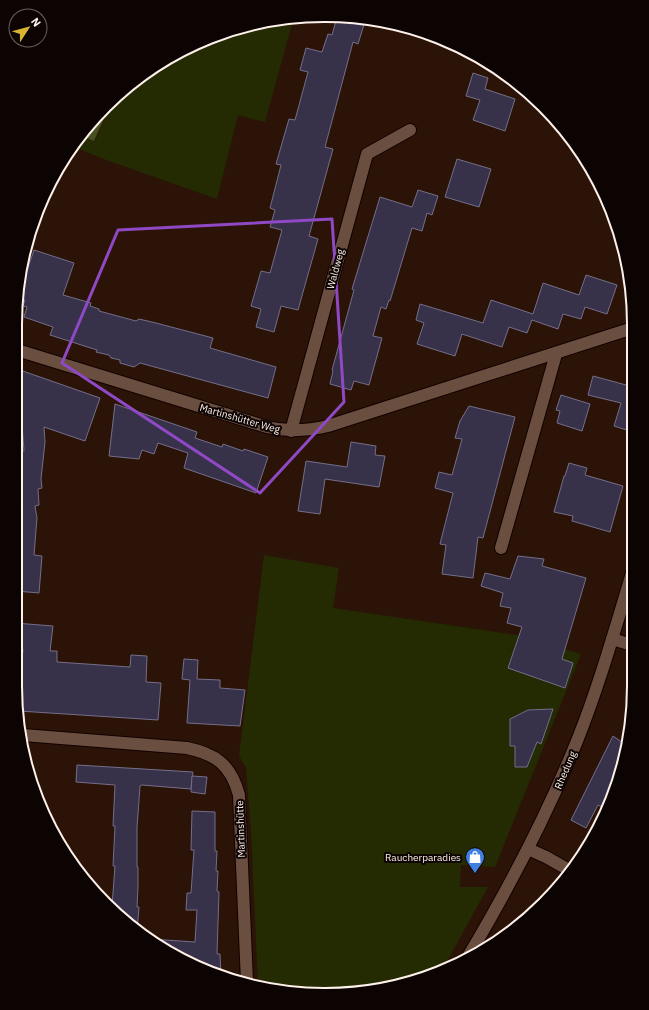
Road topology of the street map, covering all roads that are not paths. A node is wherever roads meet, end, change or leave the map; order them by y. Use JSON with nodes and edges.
{"nodes":[{"id":1,"x":410,"y":130,"type":"dead end"},
{"id":2,"x":627,"y":330,"type":"edge"},
{"id":3,"x":22,"y":352,"type":"edge"},
{"id":4,"x":556,"y":354,"type":"junction"},
{"id":5,"x":290,"y":431,"type":"junction"},
{"id":6,"x":501,"y":548,"type":"dead end"},
{"id":7,"x":627,"y":590,"type":"edge"},
{"id":8,"x":612,"y":639,"type":"junction"},
{"id":9,"x":627,"y":644,"type":"edge"},
{"id":10,"x":27,"y":735,"type":"edge"},
{"id":11,"x":528,"y":848,"type":"junction"},
{"id":12,"x":566,"y":868,"type":"edge"},
{"id":13,"x":473,"y":949,"type":"edge"},
{"id":14,"x":247,"y":978,"type":"edge"}],
"edges":[{"from":1,"to":5,"type":"street","name":"Waldweg"},
{"from":2,"to":4,"type":"street","name":"Martinshütter Weg"},
{"from":3,"to":5,"type":"street","name":"Martinshütter Weg"},
{"from":4,"to":5,"type":"street","name":"Martinshütter Weg"},
{"from":4,"to":6,"type":"street"},
{"from":7,"to":8,"type":"street","name":"Rhedung"},
{"from":8,"to":9,"type":"street"},
{"from":8,"to":11,"type":"street","name":"Rhedung"},
{"from":10,"to":14,"type":"street","name":"Martinshütte"},
{"from":11,"to":12,"type":"street"},
{"from":11,"to":13,"type":"street","name":"Rhedung"}]}
